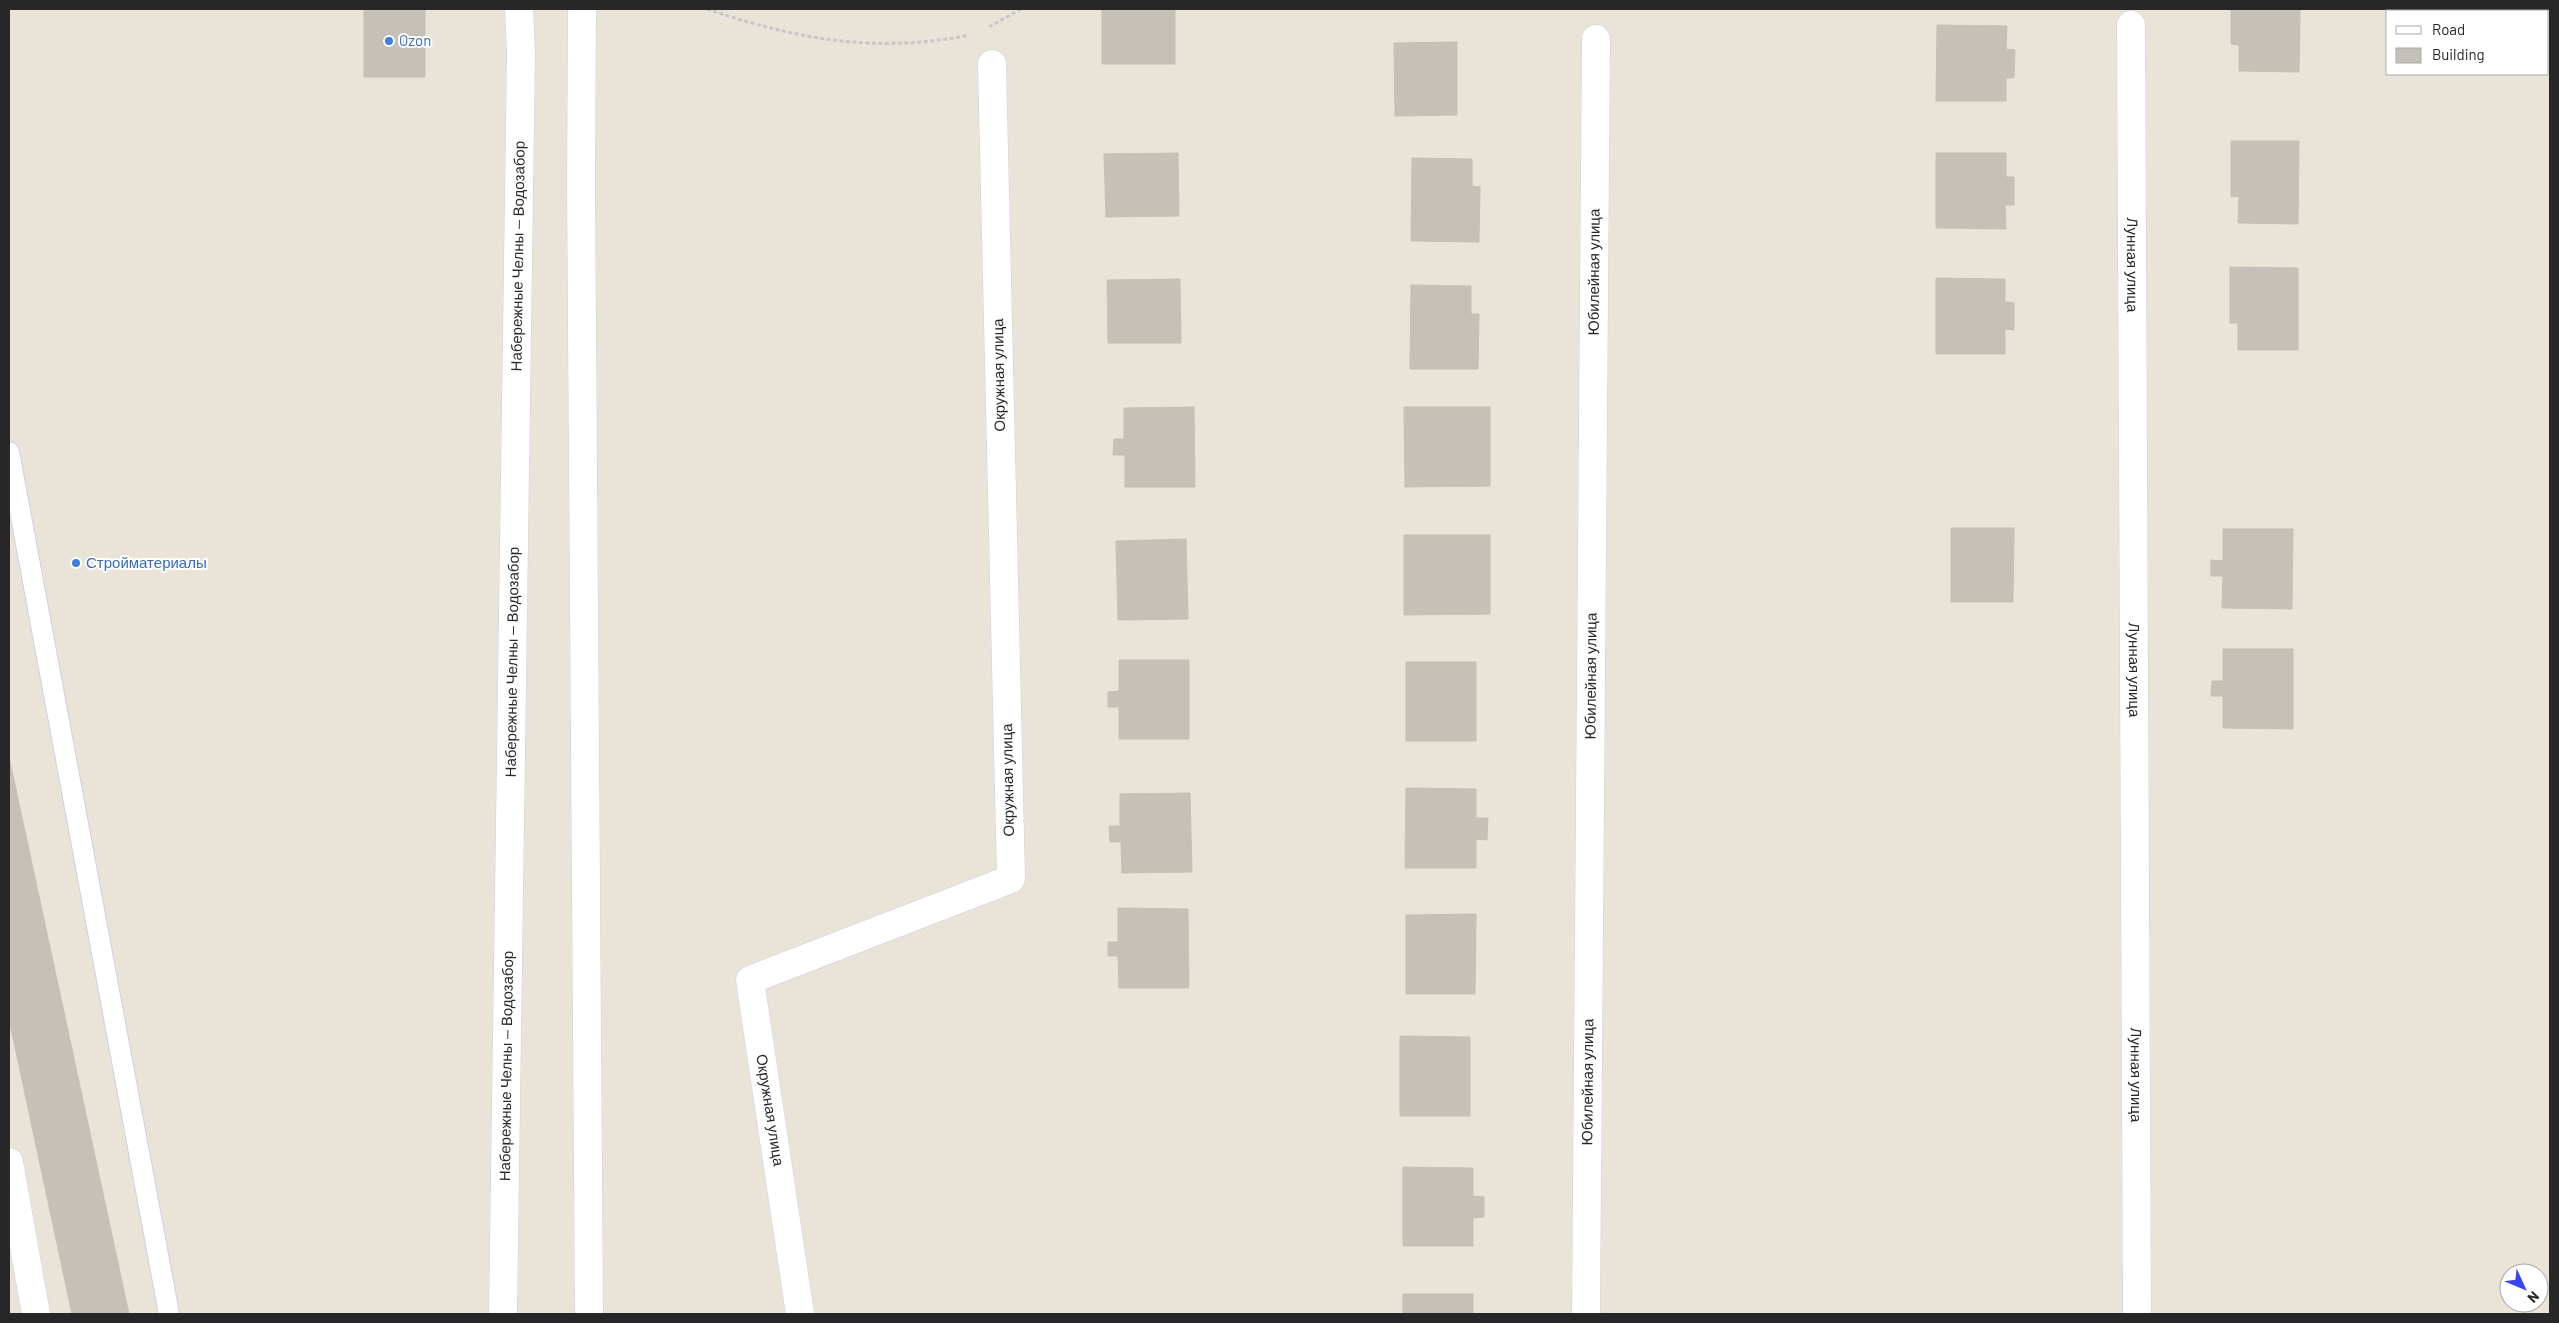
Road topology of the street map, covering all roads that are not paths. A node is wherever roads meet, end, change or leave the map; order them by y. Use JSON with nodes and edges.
{"nodes":[{"id":1,"x":519,"y":9,"type":"edge"},
{"id":2,"x":582,"y":9,"type":"edge"},
{"id":3,"x":2131,"y":25,"type":"dead end"},
{"id":4,"x":1596,"y":39,"type":"dead end"},
{"id":5,"x":992,"y":64,"type":"dead end"},
{"id":6,"x":9,"y":452,"type":"edge"},
{"id":7,"x":9,"y":1166,"type":"edge"},
{"id":8,"x":36,"y":1314,"type":"edge"},
{"id":9,"x":169,"y":1314,"type":"edge"},
{"id":10,"x":503,"y":1314,"type":"edge"},
{"id":11,"x":589,"y":1314,"type":"edge"},
{"id":12,"x":800,"y":1314,"type":"edge"},
{"id":13,"x":1586,"y":1314,"type":"edge"},
{"id":14,"x":2137,"y":1314,"type":"edge"}],
"edges":[{"from":1,"to":10,"type":"street","name":"Набережные Челны — Водозабор"},
{"from":2,"to":11,"type":"street"},
{"from":3,"to":14,"type":"street","name":"Лунная улица"},
{"from":4,"to":13,"type":"street","name":"Юбилейная улица"},
{"from":5,"to":12,"type":"street","name":"Окружная улица"},
{"from":6,"to":9,"type":"lane"},
{"from":7,"to":8,"type":"street"}]}
